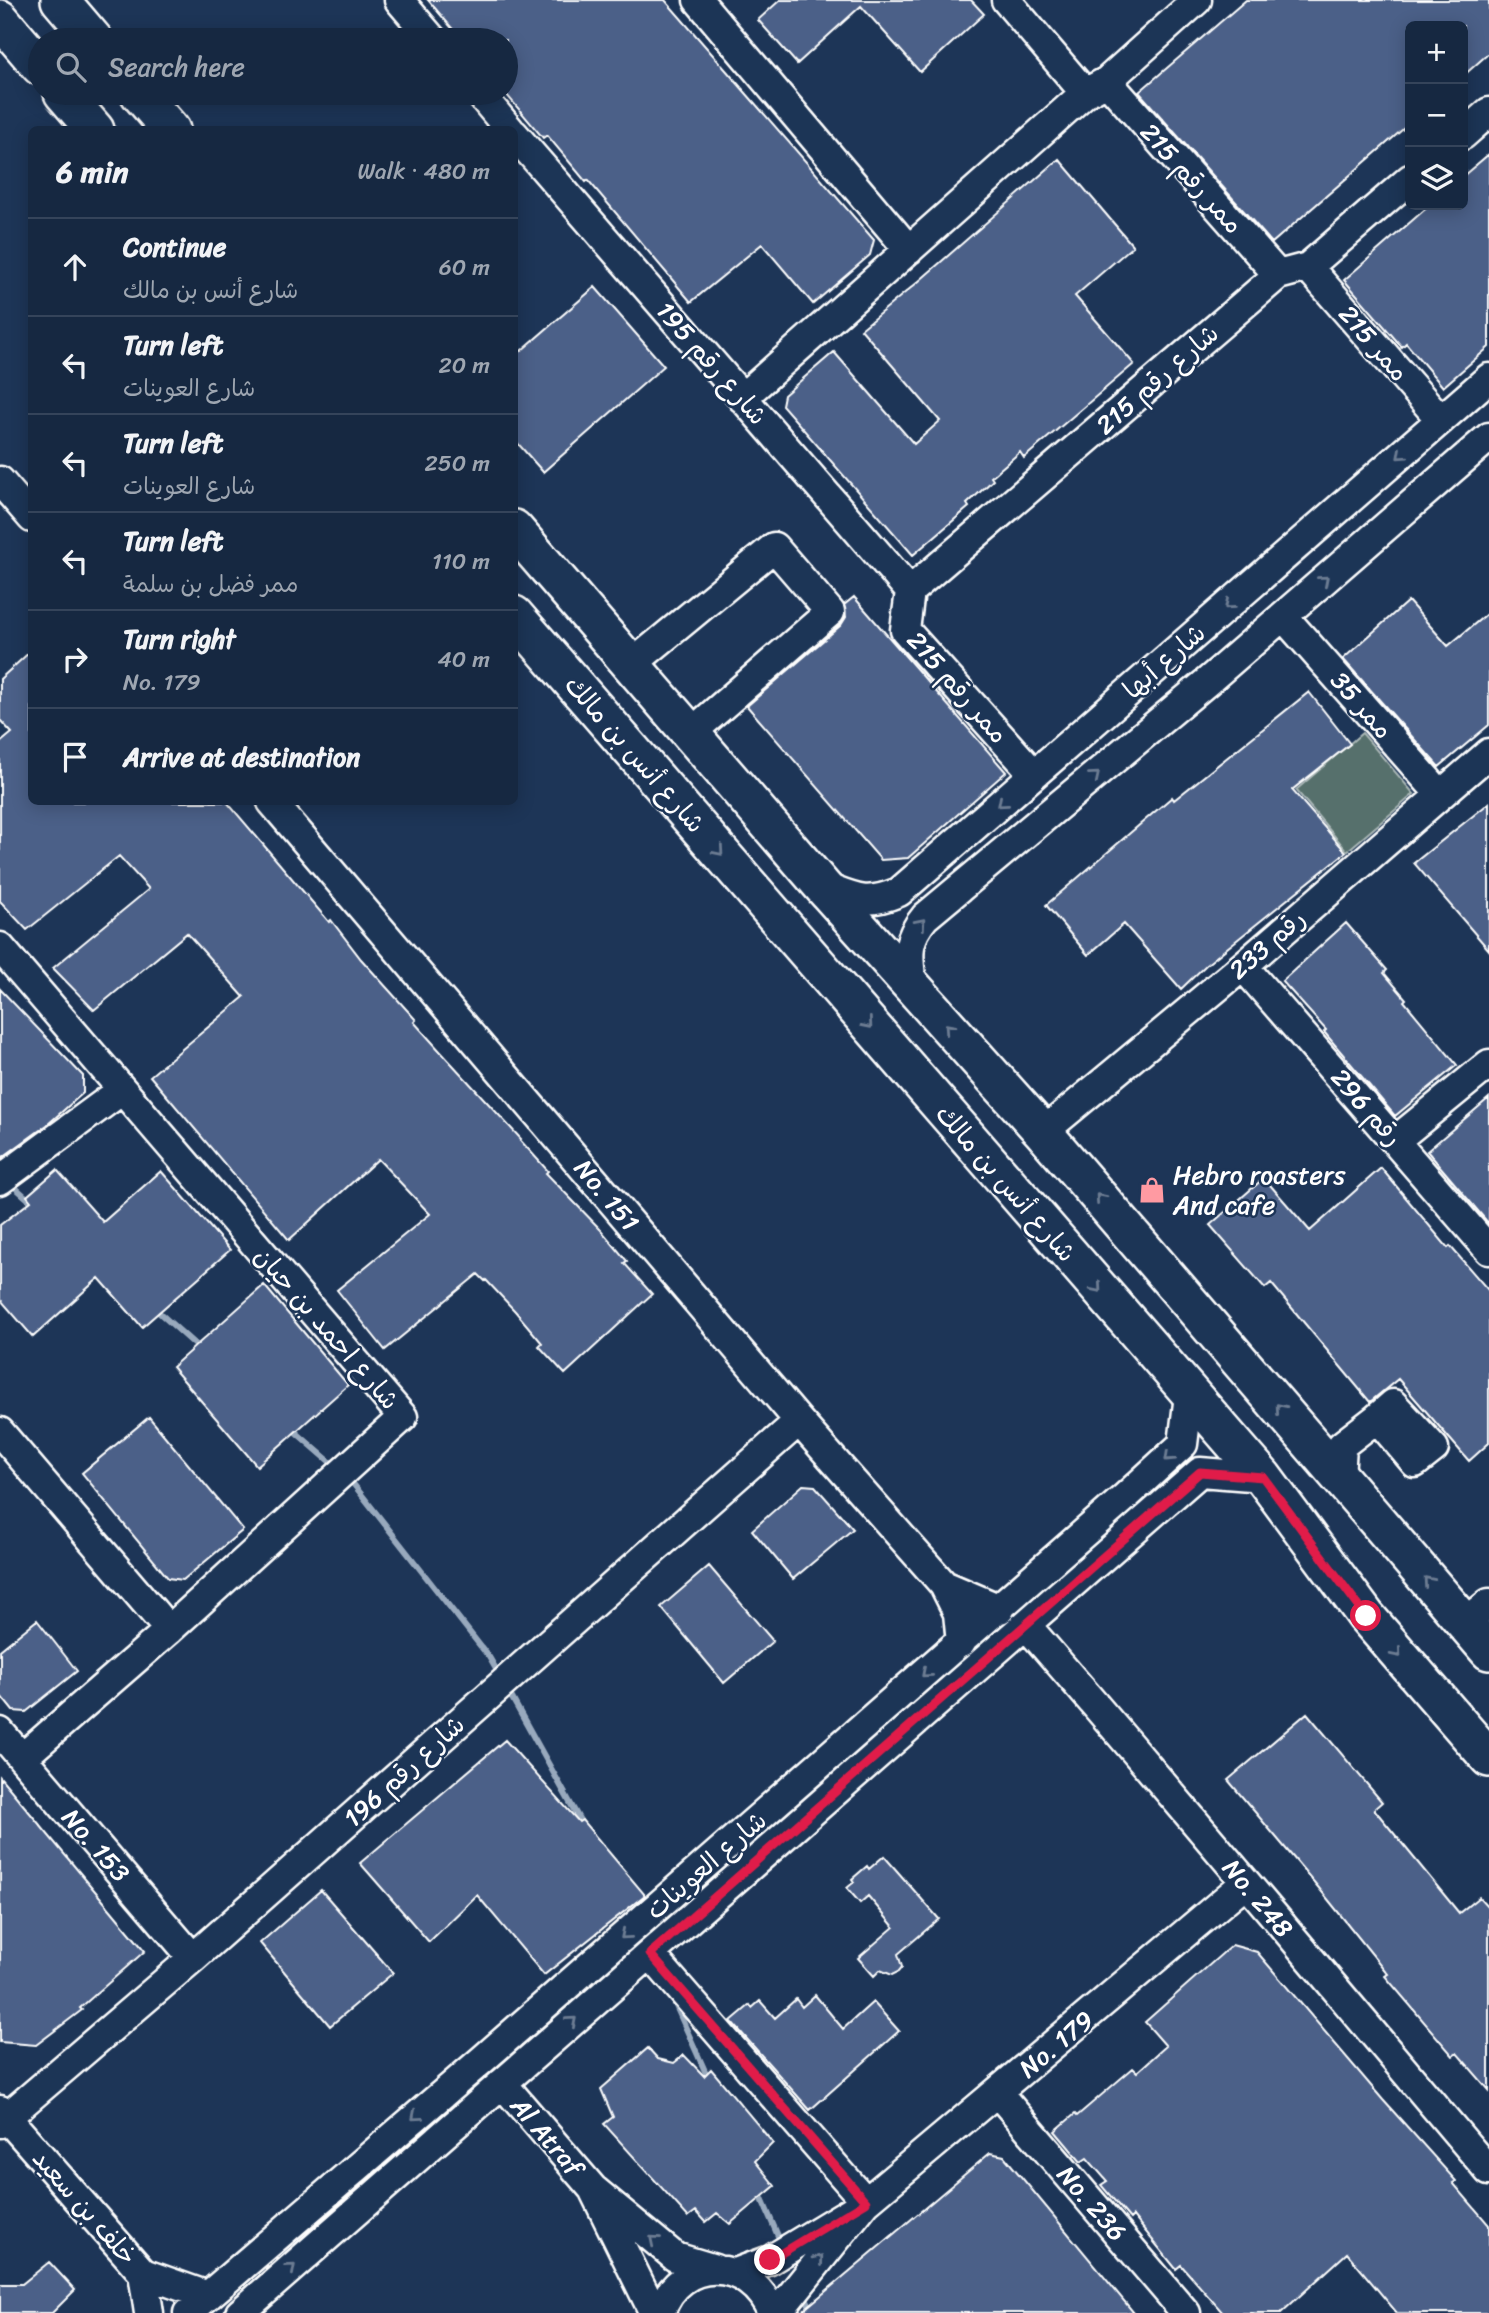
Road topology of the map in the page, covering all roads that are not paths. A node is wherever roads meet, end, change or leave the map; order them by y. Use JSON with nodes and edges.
{"nodes":[{"id":1,"x":60,"y":0,"type":"edge"},
{"id":2,"x":399,"y":0,"type":"edge"},
{"id":3,"x":698,"y":0,"type":"edge"},
{"id":4,"x":1006,"y":0,"type":"edge"},
{"id":5,"x":1198,"y":0,"type":"edge"},
{"id":6,"x":84,"y":28,"type":"edge"},
{"id":7,"x":423,"y":28,"type":"edge"},
{"id":8,"x":3,"y":30,"type":"edge"},
{"id":9,"x":28,"y":54,"type":"edge"},
{"id":10,"x":1096,"y":87,"type":"junction"},
{"id":11,"x":73,"y":105,"type":"edge"},
{"id":12,"x":149,"y":105,"type":"edge"},
{"id":13,"x":489,"y":105,"type":"edge"},
{"id":14,"x":1489,"y":112,"type":"edge"},
{"id":15,"x":92,"y":126,"type":"edge"},
{"id":16,"x":168,"y":126,"type":"edge"},
{"id":17,"x":507,"y":126,"type":"edge"},
{"id":18,"x":1468,"y":131,"type":"edge"},
{"id":19,"x":518,"y":139,"type":"edge"},
{"id":20,"x":1405,"y":183,"type":"edge"},
{"id":21,"x":909,"y":250,"type":"junction"},
{"id":22,"x":1308,"y":267,"type":"junction"},
{"id":23,"x":1278,"y":275,"type":"junction"},
{"id":24,"x":1489,"y":378,"type":"edge"},
{"id":25,"x":742,"y":398,"type":"junction"},
{"id":26,"x":1441,"y":420,"type":"junction"},
{"id":27,"x":1489,"y":437,"type":"edge"},
{"id":28,"x":0,"y":481,"type":"edge"},
{"id":29,"x":28,"y":514,"type":"edge"},
{"id":30,"x":518,"y":534,"type":"edge"},
{"id":31,"x":910,"y":591,"type":"junction"},
{"id":32,"x":1283,"y":616,"type":"junction"},
{"id":33,"x":518,"y":620,"type":"edge"},
{"id":34,"x":1178,"y":649,"type":"junction"},
{"id":35,"x":631,"y":665,"type":"junction"},
{"id":36,"x":1208,"y":681,"type":"junction"},
{"id":37,"x":691,"y":733,"type":"junction"},
{"id":38,"x":1489,"y":753,"type":"edge"},
{"id":39,"x":1034,"y":775,"type":"junction"},
{"id":40,"x":1440,"y":794,"type":"junction"},
{"id":41,"x":275,"y":805,"type":"edge"},
{"id":42,"x":925,"y":871,"type":"junction"},
{"id":43,"x":823,"y":887,"type":"junction"},
{"id":44,"x":948,"y":899,"type":"junction"},
{"id":45,"x":0,"y":947,"type":"edge"},
{"id":46,"x":1243,"y":966,"type":"junction"},
{"id":47,"x":912,"y":987,"type":"junction"},
{"id":48,"x":1489,"y":1064,"type":"edge"},
{"id":49,"x":122,"y":1090,"type":"junction"},
{"id":50,"x":1043,"y":1132,"type":"junction"},
{"id":51,"x":1396,"y":1140,"type":"junction"},
{"id":52,"x":0,"y":1180,"type":"edge"},
{"id":53,"x":1485,"y":1238,"type":"edge"},
{"id":54,"x":1189,"y":1395,"type":"junction"},
{"id":55,"x":1377,"y":1418,"type":"dead end"},
{"id":56,"x":799,"y":1421,"type":"junction"},
{"id":57,"x":0,"y":1432,"type":"edge"},
{"id":58,"x":1263,"y":1477,"type":"junction"},
{"id":59,"x":1340,"y":1478,"type":"junction"},
{"id":60,"x":1124,"y":1499,"type":"junction"},
{"id":61,"x":1149,"y":1519,"type":"junction"},
{"id":62,"x":944,"y":1586,"type":"junction"},
{"id":63,"x":1000,"y":1609,"type":"junction"},
{"id":64,"x":1477,"y":1613,"type":"edge"},
{"id":65,"x":1026,"y":1625,"type":"junction"},
{"id":66,"x":169,"y":1630,"type":"junction"},
{"id":67,"x":961,"y":1643,"type":"junction"},
{"id":68,"x":1489,"y":1651,"type":"edge"},
{"id":69,"x":0,"y":1732,"type":"edge"},
{"id":70,"x":22,"y":1758,"type":"junction"},
{"id":71,"x":1489,"y":1758,"type":"edge"},
{"id":72,"x":1245,"y":1883,"type":"junction"},
{"id":73,"x":650,"y":1954,"type":"junction"},
{"id":74,"x":193,"y":1958,"type":"junction"},
{"id":75,"x":515,"y":2031,"type":"junction"},
{"id":76,"x":533,"y":2055,"type":"junction"},
{"id":77,"x":454,"y":2083,"type":"junction"},
{"id":78,"x":502,"y":2083,"type":"junction"},
{"id":79,"x":998,"y":2093,"type":"junction"},
{"id":80,"x":474,"y":2108,"type":"junction"},
{"id":81,"x":2,"y":2117,"type":"edge"},
{"id":82,"x":1489,"y":2171,"type":"edge"},
{"id":83,"x":593,"y":2189,"type":"junction"},
{"id":84,"x":866,"y":2202,"type":"junction"},
{"id":85,"x":725,"y":2271,"type":"junction"},
{"id":86,"x":143,"y":2273,"type":"junction"},
{"id":87,"x":198,"y":2305,"type":"edge"},
{"id":88,"x":149,"y":2313,"type":"edge"},
{"id":89,"x":240,"y":2313,"type":"edge"},
{"id":90,"x":657,"y":2313,"type":"edge"},
{"id":91,"x":775,"y":2313,"type":"edge"},
{"id":92,"x":1186,"y":2313,"type":"edge"}],
"edges":[{"from":1,"to":6,"type":"main road"},
{"from":2,"to":7,"type":"street"},
{"from":3,"to":21,"type":"street"},
{"from":4,"to":10,"type":"street"},
{"from":5,"to":10,"type":"street"},
{"from":8,"to":9,"type":"main road"},
{"from":10,"to":21,"type":"street"},
{"from":10,"to":23,"type":"street","name":"ممر رقم 215"},
{"from":11,"to":15,"type":"main road"},
{"from":12,"to":16,"type":"main road"},
{"from":13,"to":17,"type":"street"},
{"from":14,"to":18,"type":"street"},
{"from":19,"to":25,"type":"street","name":"شارع رقم 195"},
{"from":20,"to":22,"type":"street","name":"شارع رقم 215"},
{"from":21,"to":25,"type":"street"},
{"from":22,"to":23,"type":"street","name":"شارع رقم 215"},
{"from":22,"to":26,"type":"street","name":"ممر 215"},
{"from":23,"to":31,"type":"street","name":"شارع رقم 215"},
{"from":24,"to":26,"type":"street","name":"شارع أبها"},
{"from":25,"to":31,"type":"street","name":"شارع رقم 195"},
{"from":26,"to":34,"type":"street","name":"شارع أبها","one_way":true},
{"from":32,"to":27,"type":"street","name":"شارع أبها","one_way":true},
{"from":28,"to":29,"type":"street"},
{"from":30,"to":35,"type":"main road"},
{"from":31,"to":39,"type":"street","name":"ممر رقم 215"},
{"from":32,"to":36,"type":"street","name":"شارع أبها"},
{"from":32,"to":40,"type":"street","name":"ممر 35"},
{"from":33,"to":54,"type":"main road","name":"شارع أنس بن مالك","one_way":true},
{"from":34,"to":36,"type":"street"},
{"from":34,"to":39,"type":"street","name":"شارع أبها"},
{"from":35,"to":37,"type":"main road"},
{"from":35,"to":37,"type":"street"},
{"from":44,"to":36,"type":"street","name":"شارع أبها","one_way":true},
{"from":37,"to":43,"type":"main road"},
{"from":38,"to":40,"type":"street","name":"رقم 233"},
{"from":39,"to":42,"type":"street","name":"شارع أبها","one_way":true},
{"from":40,"to":46,"type":"street","name":"رقم 233"},
{"from":41,"to":56,"type":"street","name":"No. 151"},
{"from":42,"to":43,"type":"street","name":"شارع أبها"},
{"from":42,"to":44,"type":"street"},
{"from":43,"to":47,"type":"main road"},
{"from":47,"to":44,"type":"street","name":"شارع أبها","one_way":true},
{"from":45,"to":49,"type":"street","name":"شارع احمد بن حيان"},
{"from":46,"to":50,"type":"street","name":"رقم 233"},
{"from":46,"to":51,"type":"street","name":"رقم 296"},
{"from":50,"to":47,"type":"main road","one_way":true},
{"from":48,"to":51,"type":"street"},
{"from":49,"to":52,"type":"street"},
{"from":49,"to":66,"type":"street","name":"شارع احمد بن حيان"},
{"from":59,"to":50,"type":"main road","one_way":true},
{"from":51,"to":53,"type":"street","name":"رقم 296"},
{"from":54,"to":58,"type":"main road","name":"شارع أنس بن مالك"},
{"from":54,"to":60,"type":"street","name":"شارع العوينات","one_way":true},
{"from":55,"to":59,"type":"street"},
{"from":56,"to":62,"type":"street","name":"No. 151"},
{"from":56,"to":74,"type":"street","name":"شارع رقم 196"},
{"from":57,"to":66,"type":"street"},
{"from":58,"to":61,"type":"street","name":"شارع العوينات"},
{"from":58,"to":71,"type":"main road","name":"شارع أنس بن مالك","one_way":true},
{"from":64,"to":59,"type":"main road","one_way":true},
{"from":60,"to":61,"type":"street"},
{"from":60,"to":63,"type":"street","name":"شارع العوينات"},
{"from":61,"to":65,"type":"street","name":"شارع العوينات"},
{"from":62,"to":63,"type":"street","name":"No. 151"},
{"from":62,"to":67,"type":"street","name":"No. 151"},
{"from":63,"to":67,"type":"street","name":"شارع العوينات"},
{"from":64,"to":68,"type":"main road"},
{"from":65,"to":72,"type":"street","name":"No. 248"},
{"from":65,"to":73,"type":"street","name":"شارع العوينات"},
{"from":66,"to":70,"type":"street","name":"شارع احمد بن حيان"},
{"from":67,"to":75,"type":"street","name":"شارع العوينات","one_way":true},
{"from":69,"to":70,"type":"street","name":"No. 153"},
{"from":70,"to":74,"type":"street","name":"No. 153"},
{"from":72,"to":79,"type":"street","name":"No. 179"},
{"from":72,"to":82,"type":"street","name":"No. 248"},
{"from":76,"to":73,"type":"street","name":"شارع العوينات","one_way":true},
{"from":73,"to":84,"type":"street"},
{"from":74,"to":81,"type":"street","name":"شارع رقم 196"},
{"from":75,"to":76,"type":"street"},
{"from":75,"to":77,"type":"street","name":"شارع العوينات"},
{"from":76,"to":78,"type":"street","name":"شارع العوينات"},
{"from":77,"to":80,"type":"street"},
{"from":77,"to":87,"type":"street","name":"شارع العوينات","one_way":true},
{"from":78,"to":80,"type":"street","name":"شارع العوينات"},
{"from":78,"to":83,"type":"street","name":"Al Atraf"},
{"from":79,"to":84,"type":"street","name":"No. 179"},
{"from":79,"to":92,"type":"street","name":"No. 236"},
{"from":89,"to":80,"type":"street","name":"شارع العوينات","one_way":true},
{"from":81,"to":86,"type":"street","name":"خلف بن سعيد"},
{"from":85,"to":83,"type":"street","name":"Al Atraf","one_way":true},
{"from":83,"to":90,"type":"street","name":"Al Atraf"},
{"from":84,"to":85,"type":"street","name":"No. 179"},
{"from":91,"to":84,"type":"street","name":"No. 179","one_way":true},
{"from":85,"to":90,"type":"street","name":"Al Atraf"},
{"from":85,"to":91,"type":"street","name":"Al Atraf"},
{"from":86,"to":87,"type":"street","name":"خلف بن سعيد"},
{"from":86,"to":88,"type":"street","name":"خلف بن سعيد"}]}
